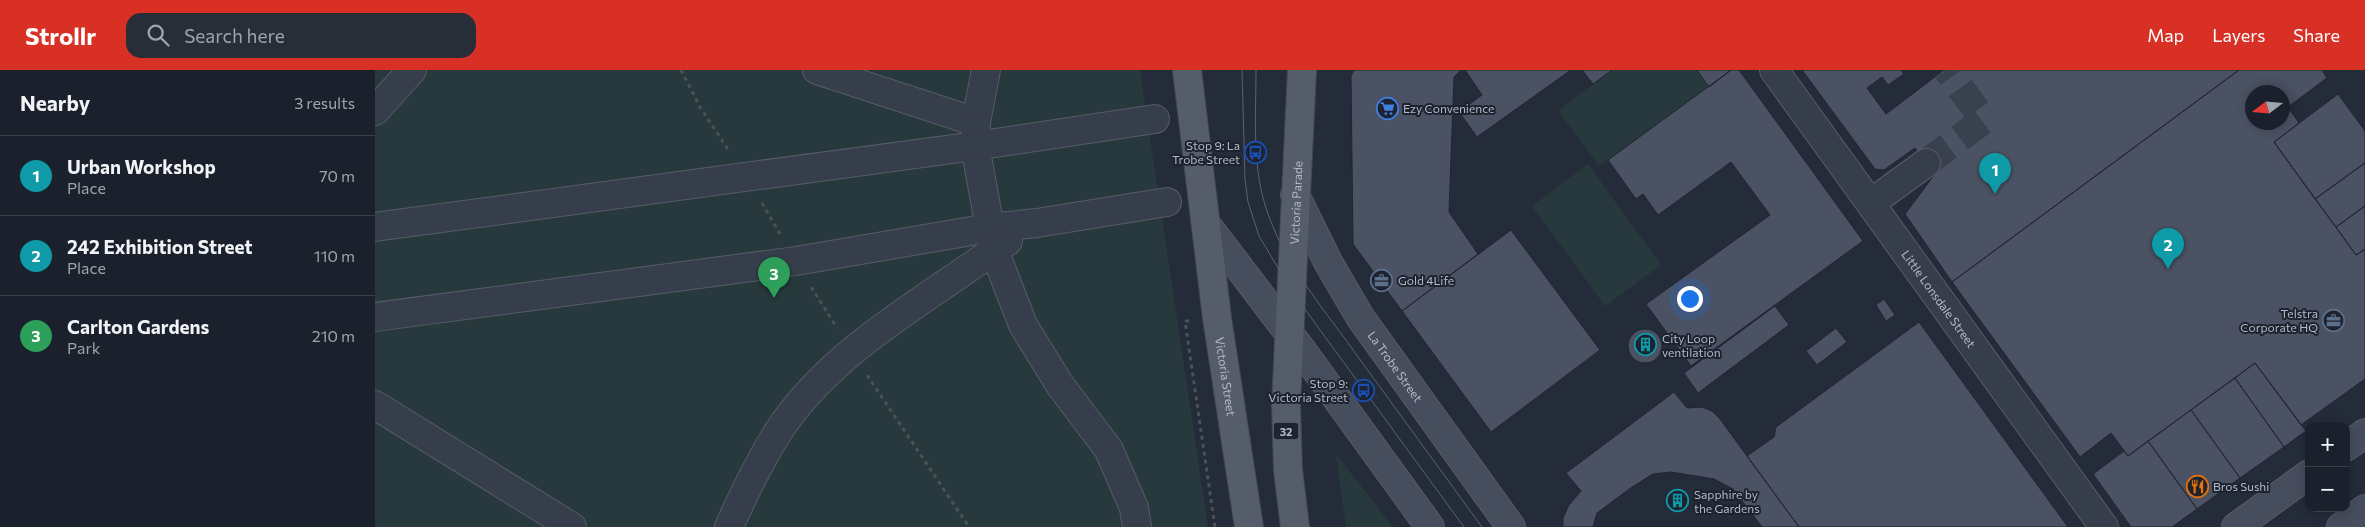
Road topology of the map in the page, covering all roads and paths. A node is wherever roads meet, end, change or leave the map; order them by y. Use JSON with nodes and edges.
{"nodes":[{"id":1,"x":412,"y":70,"type":"edge"},
{"id":2,"x":681,"y":70,"type":"edge"},
{"id":3,"x":817,"y":70,"type":"edge"},
{"id":4,"x":986,"y":70,"type":"edge"},
{"id":5,"x":1187,"y":70,"type":"edge"},
{"id":6,"x":1302,"y":70,"type":"edge"},
{"id":7,"x":1774,"y":70,"type":"edge"},
{"id":8,"x":375,"y":111,"type":"edge"},
{"id":9,"x":1155,"y":119,"type":"dead end"},
{"id":10,"x":976,"y":134,"type":"junction"},
{"id":11,"x":1926,"y":162,"type":"tunnel mouth"},
{"id":12,"x":747,"y":176,"type":"junction"},
{"id":13,"x":1295,"y":195,"type":"junction"},
{"id":14,"x":1167,"y":202,"type":"dead end"},
{"id":15,"x":1871,"y":203,"type":"junction"},
{"id":16,"x":1206,"y":224,"type":"junction"},
{"id":17,"x":375,"y":227,"type":"edge"},
{"id":18,"x":992,"y":239,"type":"junction"},
{"id":19,"x":795,"y":261,"type":"junction"},
{"id":20,"x":375,"y":317,"type":"edge"},
{"id":21,"x":1185,"y":321,"type":"dead end"},
{"id":22,"x":1290,"y":335,"type":"junction"},
{"id":23,"x":851,"y":351,"type":"junction"},
{"id":24,"x":375,"y":405,"type":"edge"},
{"id":25,"x":2365,"y":433,"type":"edge"},
{"id":26,"x":2350,"y":444,"type":"edge"},
{"id":27,"x":2305,"y":477,"type":"edge"},
{"id":28,"x":572,"y":527,"type":"edge"},
{"id":29,"x":729,"y":527,"type":"edge"},
{"id":30,"x":969,"y":527,"type":"edge"},
{"id":31,"x":1137,"y":527,"type":"edge"},
{"id":32,"x":1215,"y":527,"type":"edge"},
{"id":33,"x":1249,"y":527,"type":"edge"},
{"id":34,"x":1295,"y":527,"type":"edge"},
{"id":35,"x":1429,"y":527,"type":"edge"},
{"id":36,"x":1511,"y":527,"type":"edge"},
{"id":37,"x":2104,"y":527,"type":"edge"},
{"id":38,"x":2236,"y":527,"type":"edge"}],
"edges":[{"from":1,"to":8,"type":"street"},
{"from":2,"to":12,"type":"path"},
{"from":3,"to":10,"type":"street"},
{"from":4,"to":10,"type":"street"},
{"from":5,"to":16,"type":"main road"},
{"from":6,"to":13,"type":"main road","name":"Victoria Parade","number":"32"},
{"from":7,"to":15,"type":"street","name":"Little Lonsdale Street"},
{"from":9,"to":10,"type":"street"},
{"from":10,"to":12,"type":"street"},
{"from":10,"to":18,"type":"street"},
{"from":11,"to":15,"type":"street"},
{"from":12,"to":17,"type":"street"},
{"from":12,"to":19,"type":"path"},
{"from":13,"to":22,"type":"main road","name":"Victoria Parade","number":"32"},
{"from":13,"to":36,"type":"street","name":"La Trobe Street"},
{"from":14,"to":18,"type":"street"},
{"from":15,"to":37,"type":"street","name":"Little Lonsdale Street"},
{"from":16,"to":22,"type":"street"},
{"from":16,"to":33,"type":"main road","name":"Victoria Street"},
{"from":18,"to":19,"type":"street"},
{"from":18,"to":23,"type":"street"},
{"from":18,"to":31,"type":"street"},
{"from":19,"to":20,"type":"street"},
{"from":19,"to":23,"type":"path"},
{"from":21,"to":32,"type":"path"},
{"from":22,"to":34,"type":"main road","number":"32"},
{"from":22,"to":35,"type":"street"},
{"from":23,"to":29,"type":"street"},
{"from":23,"to":30,"type":"path"},
{"from":24,"to":28,"type":"street"},
{"from":25,"to":26,"type":"street"},
{"from":27,"to":38,"type":"street"}]}
